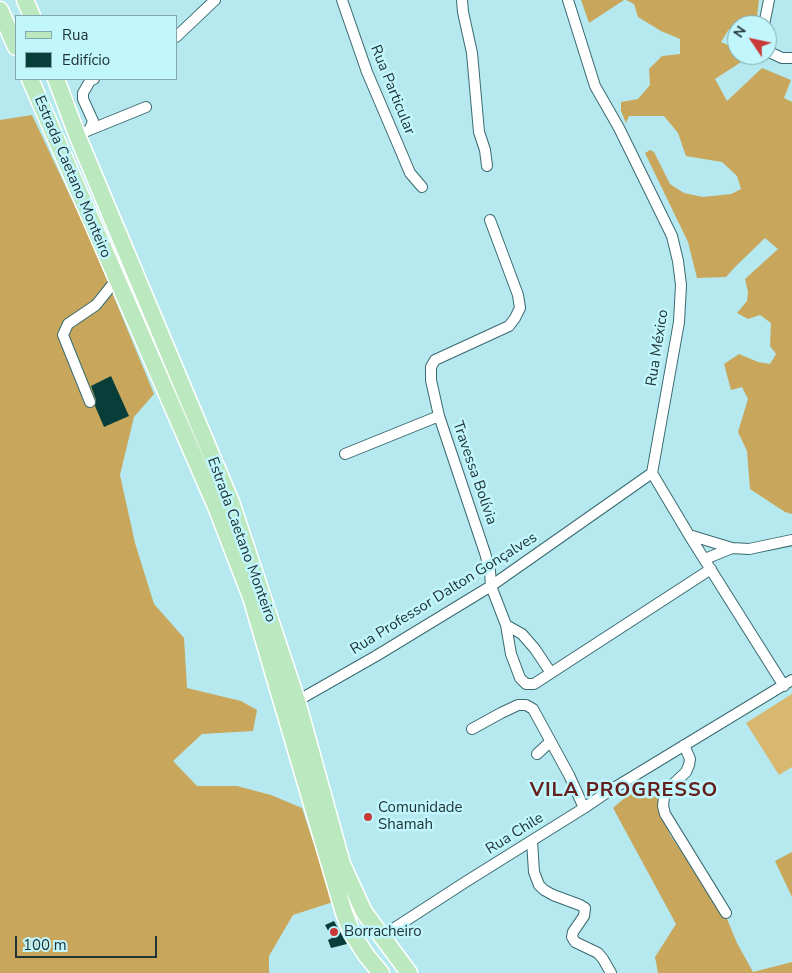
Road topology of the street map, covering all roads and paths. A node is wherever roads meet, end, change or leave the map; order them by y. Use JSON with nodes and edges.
{"nodes":[{"id":1,"x":215,"y":0,"type":"edge"},
{"id":2,"x":342,"y":0,"type":"edge"},
{"id":3,"x":462,"y":0,"type":"edge"},
{"id":4,"x":568,"y":0,"type":"edge"},
{"id":5,"x":769,"y":0,"type":"edge"},
{"id":6,"x":766,"y":15,"type":"edge"},
{"id":7,"x":178,"y":35,"type":"edge"},
{"id":8,"x":30,"y":80,"type":"edge"},
{"id":9,"x":57,"y":80,"type":"edge"},
{"id":10,"x":92,"y":80,"type":"edge"},
{"id":11,"x":146,"y":107,"type":"dead end"},
{"id":12,"x":83,"y":132,"type":"junction"},
{"id":13,"x":488,"y":166,"type":"dead end"},
{"id":14,"x":422,"y":187,"type":"dead end"},
{"id":15,"x":490,"y":220,"type":"dead end"},
{"id":16,"x":116,"y":280,"type":"junction"},
{"id":17,"x":90,"y":402,"type":"dead end"},
{"id":18,"x":440,"y":416,"type":"junction"},
{"id":19,"x":344,"y":454,"type":"dead end"},
{"id":20,"x":652,"y":474,"type":"junction"},
{"id":21,"x":689,"y":536,"type":"junction"},
{"id":22,"x":792,"y":540,"type":"edge"},
{"id":23,"x":732,"y":548,"type":"junction"},
{"id":24,"x":705,"y":559,"type":"junction"},
{"id":25,"x":711,"y":569,"type":"junction"},
{"id":26,"x":491,"y":586,"type":"junction"},
{"id":27,"x":506,"y":625,"type":"junction"},
{"id":28,"x":552,"y":673,"type":"junction"},
{"id":29,"x":788,"y":683,"type":"edge"},
{"id":30,"x":297,"y":701,"type":"junction"},
{"id":31,"x":472,"y":729,"type":"dead end"},
{"id":32,"x":550,"y":742,"type":"junction"},
{"id":33,"x":684,"y":745,"type":"junction"},
{"id":34,"x":536,"y":754,"type":"dead end"},
{"id":35,"x":584,"y":808,"type":"junction"},
{"id":36,"x":532,"y":841,"type":"junction"},
{"id":37,"x":726,"y":913,"type":"dead end"},
{"id":38,"x":383,"y":937,"type":"junction"},
{"id":39,"x":381,"y":973,"type":"edge"},
{"id":40,"x":409,"y":973,"type":"edge"},
{"id":41,"x":611,"y":973,"type":"edge"}],
"edges":[{"from":1,"to":7,"type":"street"},
{"from":2,"to":14,"type":"street","name":"Rua Particular"},
{"from":3,"to":13,"type":"street"},
{"from":4,"to":20,"type":"street","name":"Rua México"},
{"from":5,"to":6,"type":"street"},
{"from":8,"to":16,"type":"main road","name":"Estrada Caetano Monteiro"},
{"from":9,"to":12,"type":"main road","name":"Estrada Caetano Monteiro"},
{"from":10,"to":12,"type":"street"},
{"from":11,"to":12,"type":"street"},
{"from":12,"to":30,"type":"main road","name":"Estrada Caetano Monteiro"},
{"from":15,"to":18,"type":"street","name":"Travessa Bolívia"},
{"from":16,"to":17,"type":"street"},
{"from":16,"to":39,"type":"main road","name":"Estrada Caetano Monteiro"},
{"from":18,"to":19,"type":"street","name":"Travessa Bolívia"},
{"from":18,"to":26,"type":"street","name":"Travessa Bolívia"},
{"from":20,"to":21,"type":"street"},
{"from":20,"to":26,"type":"street","name":"Rua Professor Dalton Gonçalves"},
{"from":21,"to":23,"type":"street"},
{"from":21,"to":24,"type":"street"},
{"from":22,"to":23,"type":"street"},
{"from":23,"to":24,"type":"street"},
{"from":24,"to":25,"type":"street"},
{"from":25,"to":28,"type":"street","name":"Travessa Bolívia"},
{"from":25,"to":29,"type":"street"},
{"from":26,"to":27,"type":"street","name":"Travessa Bolívia"},
{"from":26,"to":30,"type":"street","name":"Rua Professor Dalton Gonçalves"},
{"from":27,"to":28,"type":"street"},
{"from":27,"to":28,"type":"street","name":"Travessa Bolívia"},
{"from":29,"to":33,"type":"street","name":"Rua Chile"},
{"from":30,"to":38,"type":"main road","name":"Estrada Caetano Monteiro"},
{"from":31,"to":32,"type":"street"},
{"from":32,"to":34,"type":"street"},
{"from":32,"to":35,"type":"street"},
{"from":33,"to":35,"type":"street","name":"Rua Chile"},
{"from":33,"to":37,"type":"street"},
{"from":35,"to":36,"type":"street","name":"Rua Chile"},
{"from":36,"to":38,"type":"street","name":"Rua Chile"},
{"from":36,"to":41,"type":"street"},
{"from":38,"to":40,"type":"main road","name":"Estrada Caetano Monteiro"}]}
